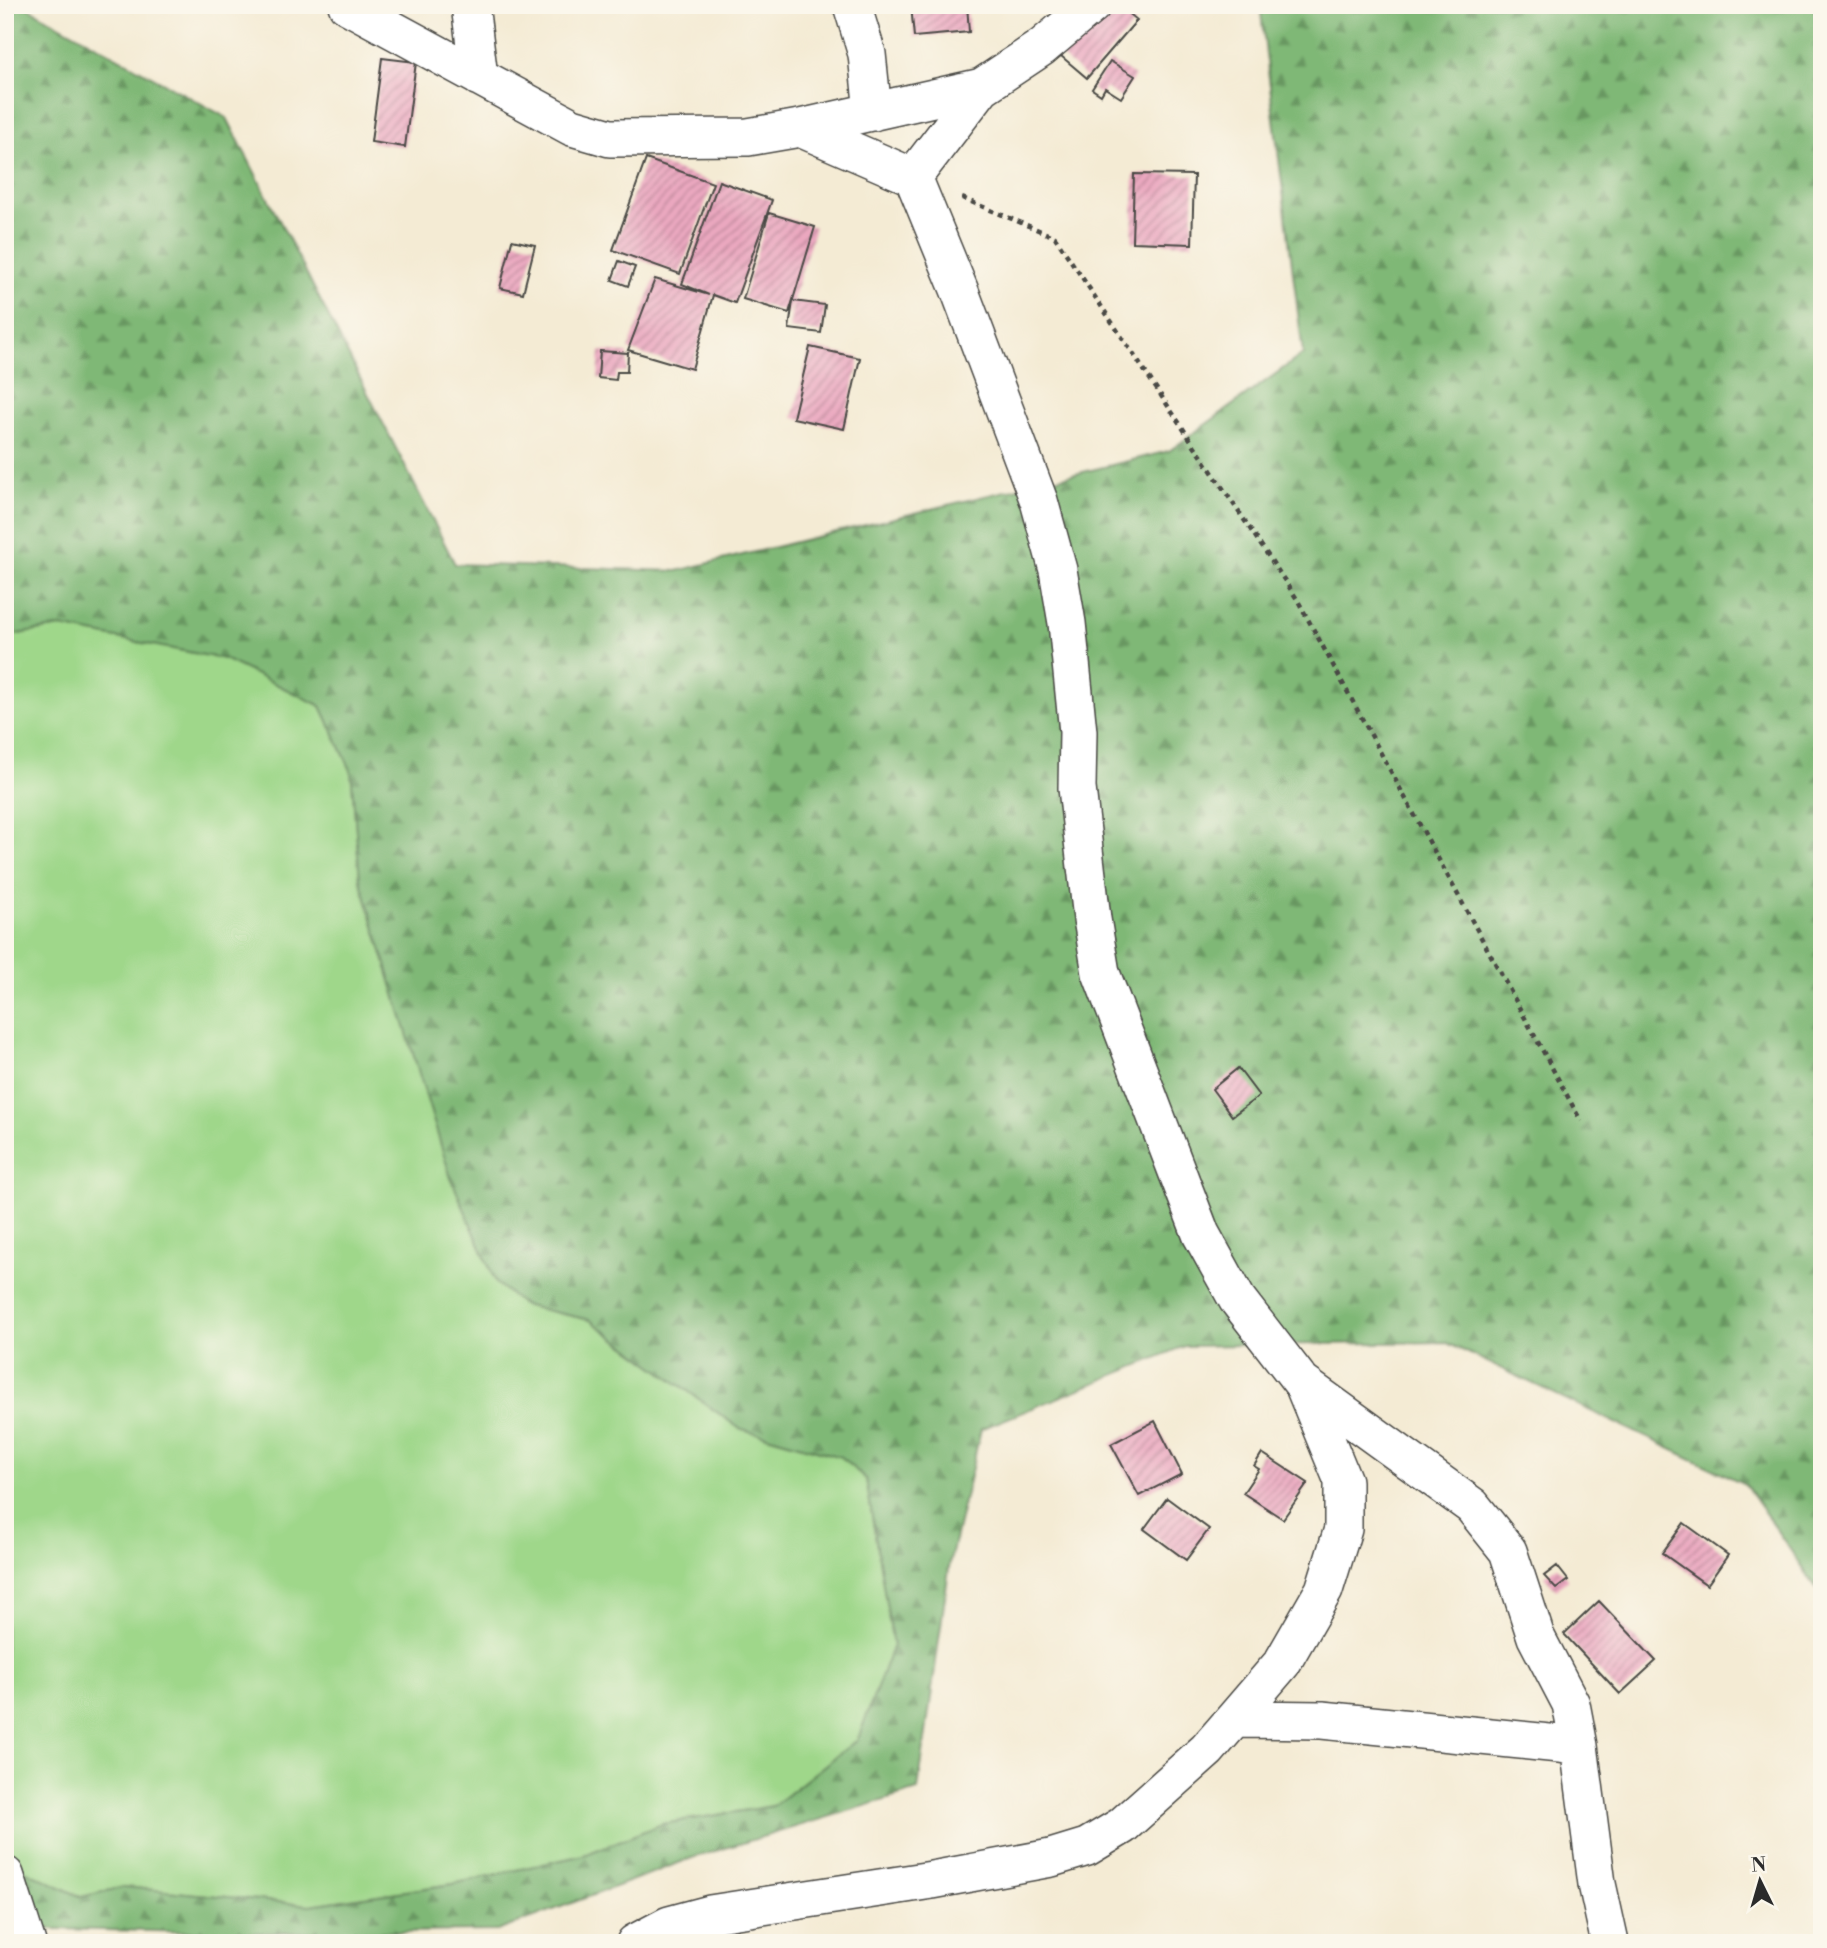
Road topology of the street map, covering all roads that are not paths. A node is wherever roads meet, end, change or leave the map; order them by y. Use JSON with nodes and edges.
{"nodes":[{"id":1,"x":347,"y":5,"type":"edge"},
{"id":2,"x":470,"y":5,"type":"edge"},
{"id":3,"x":852,"y":5,"type":"edge"},
{"id":4,"x":1092,"y":5,"type":"edge"},
{"id":5,"x":479,"y":77,"type":"junction"},
{"id":6,"x":982,"y":87,"type":"junction"},
{"id":7,"x":873,"y":112,"type":"junction"},
{"id":8,"x":800,"y":128,"type":"junction"},
{"id":9,"x":913,"y":177,"type":"junction"},
{"id":10,"x":1302,"y":1383,"type":"junction"},
{"id":11,"x":1234,"y":1719,"type":"junction"},
{"id":12,"x":1578,"y":1746,"type":"junction"},
{"id":13,"x":5,"y":1875,"type":"edge"},
{"id":14,"x":27,"y":1943,"type":"edge"},
{"id":15,"x":635,"y":1943,"type":"edge"},
{"id":16,"x":1610,"y":1943,"type":"edge"}],
"edges":[{"from":1,"to":5,"type":"street"},
{"from":2,"to":5,"type":"street"},
{"from":3,"to":7,"type":"street"},
{"from":4,"to":6,"type":"street"},
{"from":5,"to":8,"type":"street"},
{"from":6,"to":7,"type":"street"},
{"from":6,"to":9,"type":"street"},
{"from":7,"to":8,"type":"street"},
{"from":8,"to":9,"type":"street"},
{"from":9,"to":10,"type":"street"},
{"from":10,"to":11,"type":"street"},
{"from":10,"to":12,"type":"street"},
{"from":11,"to":12,"type":"street"},
{"from":11,"to":15,"type":"street"},
{"from":12,"to":16,"type":"street"},
{"from":13,"to":14,"type":"street"}]}
